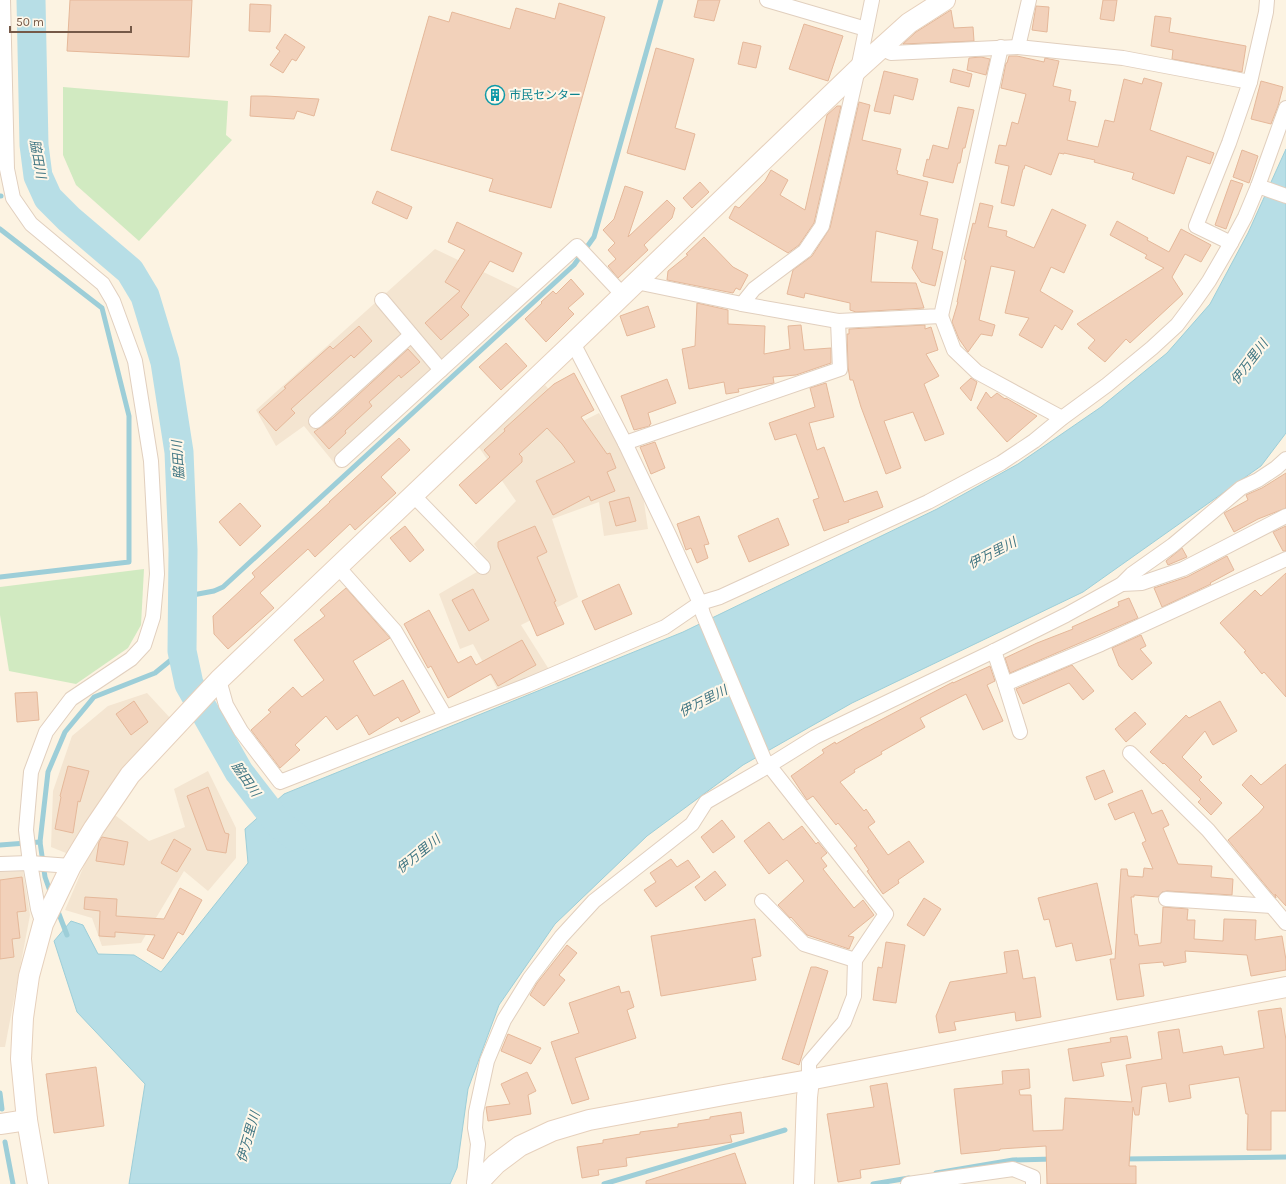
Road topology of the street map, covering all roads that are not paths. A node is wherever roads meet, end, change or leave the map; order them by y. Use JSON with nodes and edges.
{"nodes":[{"id":1,"x":3,"y":0,"type":"edge"},
{"id":2,"x":767,"y":0,"type":"edge"},
{"id":3,"x":872,"y":0,"type":"edge"},
{"id":4,"x":945,"y":0,"type":"edge"},
{"id":5,"x":1029,"y":0,"type":"edge"},
{"id":6,"x":1267,"y":0,"type":"edge"},
{"id":7,"x":866,"y":29,"type":"junction"},
{"id":8,"x":1018,"y":46,"type":"junction"},
{"id":9,"x":1001,"y":47,"type":"junction"},
{"id":10,"x":880,"y":48,"type":"junction"},
{"id":11,"x":858,"y":69,"type":"junction"},
{"id":12,"x":1250,"y":82,"type":"junction"},
{"id":13,"x":1286,"y":108,"type":"edge"},
{"id":14,"x":1258,"y":186,"type":"junction"},
{"id":15,"x":1286,"y":196,"type":"edge"},
{"id":16,"x":1231,"y":243,"type":"junction"},
{"id":17,"x":629,"y":289,"type":"junction"},
{"id":18,"x":382,"y":300,"type":"dead end"},
{"id":19,"x":742,"y":304,"type":"junction"},
{"id":20,"x":941,"y":316,"type":"junction"},
{"id":21,"x":838,"y":321,"type":"junction"},
{"id":22,"x":411,"y":335,"type":"junction"},
{"id":23,"x":573,"y":343,"type":"junction"},
{"id":24,"x":441,"y":370,"type":"junction"},
{"id":25,"x":1062,"y":418,"type":"junction"},
{"id":26,"x":316,"y":421,"type":"dead end"},
{"id":27,"x":625,"y":443,"type":"junction"},
{"id":28,"x":1286,"y":459,"type":"edge"},
{"id":29,"x":342,"y":460,"type":"dead end"},
{"id":30,"x":413,"y":495,"type":"junction"},
{"id":31,"x":1286,"y":516,"type":"edge"},
{"id":32,"x":1286,"y":559,"type":"edge"},
{"id":33,"x":338,"y":567,"type":"junction"},
{"id":34,"x":483,"y":567,"type":"dead end"},
{"id":35,"x":1122,"y":584,"type":"junction"},
{"id":36,"x":701,"y":609,"type":"junction"},
{"id":37,"x":994,"y":651,"type":"junction"},
{"id":38,"x":219,"y":680,"type":"junction"},
{"id":39,"x":1005,"y":684,"type":"junction"},
{"id":40,"x":445,"y":716,"type":"junction"},
{"id":41,"x":1020,"y":732,"type":"dead end"},
{"id":42,"x":1130,"y":753,"type":"dead end"},
{"id":43,"x":767,"y":762,"type":"junction"},
{"id":44,"x":30,"y":863,"type":"junction"},
{"id":45,"x":0,"y":864,"type":"edge"},
{"id":46,"x":71,"y":866,"type":"junction"},
{"id":47,"x":1166,"y":900,"type":"dead end"},
{"id":48,"x":762,"y":901,"type":"dead end"},
{"id":49,"x":1272,"y":906,"type":"junction"},
{"id":50,"x":1286,"y":923,"type":"edge"},
{"id":51,"x":43,"y":924,"type":"junction"},
{"id":52,"x":855,"y":960,"type":"junction"},
{"id":53,"x":1286,"y":987,"type":"edge"},
{"id":54,"x":809,"y":1080,"type":"junction"},
{"id":55,"x":27,"y":1120,"type":"junction"},
{"id":56,"x":0,"y":1124,"type":"edge"},
{"id":57,"x":915,"y":1183,"type":"edge"},
{"id":58,"x":38,"y":1184,"type":"edge"},
{"id":59,"x":474,"y":1184,"type":"edge"},
{"id":60,"x":478,"y":1184,"type":"edge"},
{"id":61,"x":804,"y":1184,"type":"edge"},
{"id":62,"x":1033,"y":1184,"type":"edge"}],
"edges":[{"from":1,"to":44,"type":"street"},
{"from":2,"to":7,"type":"street"},
{"from":3,"to":7,"type":"street"},
{"from":4,"to":10,"type":"street"},
{"from":5,"to":8,"type":"street"},
{"from":6,"to":12,"type":"street"},
{"from":7,"to":11,"type":"street"},
{"from":8,"to":9,"type":"street"},
{"from":8,"to":12,"type":"street"},
{"from":9,"to":10,"type":"street"},
{"from":9,"to":20,"type":"street"},
{"from":10,"to":11,"type":"street"},
{"from":11,"to":17,"type":"street"},
{"from":11,"to":19,"type":"street"},
{"from":12,"to":16,"type":"street"},
{"from":13,"to":14,"type":"street"},
{"from":14,"to":15,"type":"street"},
{"from":14,"to":16,"type":"street"},
{"from":16,"to":25,"type":"street"},
{"from":17,"to":19,"type":"street"},
{"from":17,"to":23,"type":"street"},
{"from":17,"to":24,"type":"street"},
{"from":18,"to":22,"type":"street"},
{"from":19,"to":21,"type":"street"},
{"from":20,"to":21,"type":"street"},
{"from":20,"to":25,"type":"street"},
{"from":21,"to":27,"type":"street"},
{"from":22,"to":24,"type":"street"},
{"from":22,"to":26,"type":"street"},
{"from":23,"to":27,"type":"street"},
{"from":23,"to":30,"type":"street"},
{"from":24,"to":29,"type":"street"},
{"from":25,"to":36,"type":"street"},
{"from":27,"to":36,"type":"street"},
{"from":28,"to":35,"type":"street"},
{"from":30,"to":33,"type":"street"},
{"from":30,"to":34,"type":"street"},
{"from":31,"to":35,"type":"street"},
{"from":32,"to":39,"type":"street"},
{"from":33,"to":38,"type":"street"},
{"from":33,"to":40,"type":"street"},
{"from":35,"to":37,"type":"street"},
{"from":36,"to":40,"type":"street"},
{"from":36,"to":43,"type":"street"},
{"from":37,"to":39,"type":"street"},
{"from":37,"to":43,"type":"street"},
{"from":38,"to":40,"type":"street"},
{"from":38,"to":46,"type":"street"},
{"from":39,"to":41,"type":"street"},
{"from":42,"to":49,"type":"street"},
{"from":43,"to":52,"type":"street"},
{"from":43,"to":59,"type":"street"},
{"from":44,"to":45,"type":"street"},
{"from":44,"to":46,"type":"street"},
{"from":44,"to":51,"type":"street"},
{"from":46,"to":51,"type":"street"},
{"from":47,"to":49,"type":"street"},
{"from":48,"to":52,"type":"street"},
{"from":49,"to":50,"type":"street"},
{"from":51,"to":55,"type":"street"},
{"from":52,"to":54,"type":"street"},
{"from":53,"to":54,"type":"street"},
{"from":54,"to":60,"type":"street"},
{"from":54,"to":61,"type":"street"},
{"from":55,"to":56,"type":"street"},
{"from":55,"to":58,"type":"street"},
{"from":57,"to":62,"type":"street"}]}
